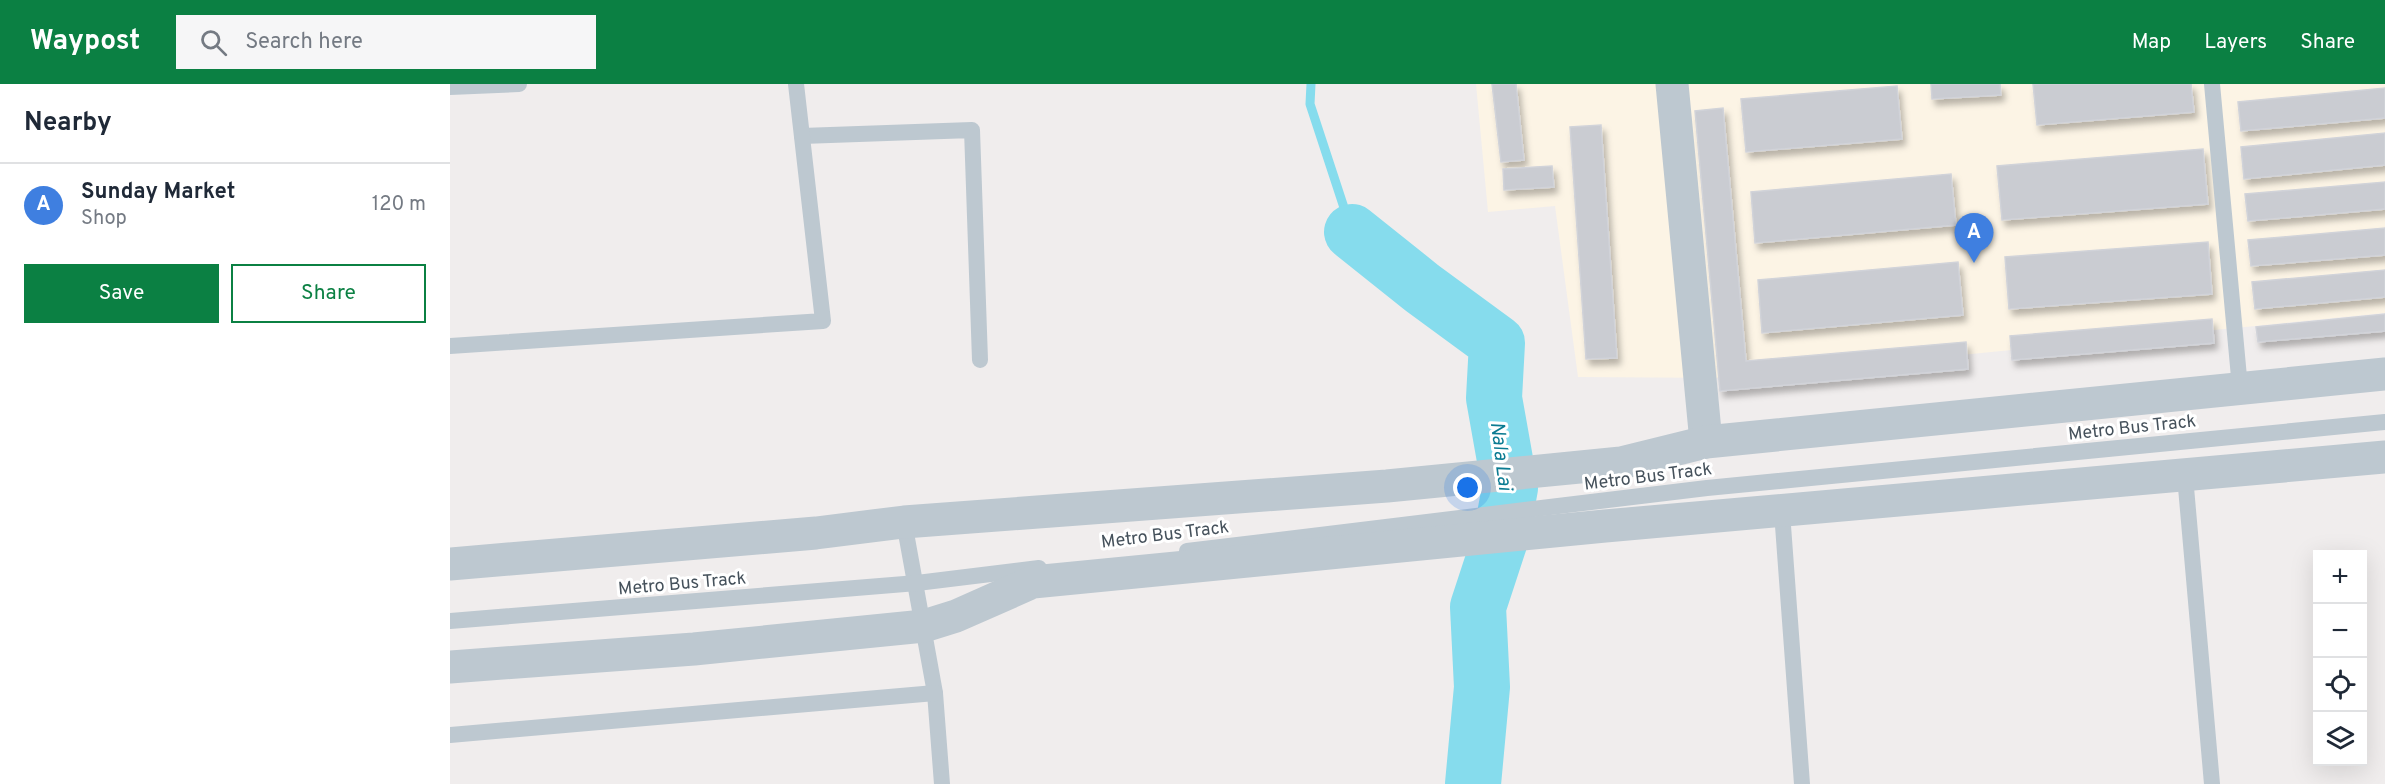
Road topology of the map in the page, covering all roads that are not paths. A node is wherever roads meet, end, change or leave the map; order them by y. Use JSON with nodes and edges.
{"nodes":[{"id":1,"x":519,"y":84,"type":"edge"},
{"id":2,"x":796,"y":84,"type":"edge"},
{"id":3,"x":1672,"y":84,"type":"edge"},
{"id":4,"x":2212,"y":84,"type":"edge"},
{"id":5,"x":450,"y":87,"type":"edge"},
{"id":6,"x":802,"y":136,"type":"junction"},
{"id":7,"x":450,"y":346,"type":"edge"},
{"id":8,"x":980,"y":360,"type":"dead end"},
{"id":9,"x":2385,"y":374,"type":"edge"},
{"id":10,"x":2240,"y":388,"type":"junction"},
{"id":11,"x":2385,"y":422,"type":"edge"},
{"id":12,"x":1706,"y":442,"type":"junction"},
{"id":13,"x":2385,"y":457,"type":"edge"},
{"id":14,"x":2185,"y":476,"type":"junction"},
{"id":15,"x":1613,"y":512,"type":"junction"},
{"id":16,"x":1782,"y":512,"type":"junction"},
{"id":17,"x":904,"y":522,"type":"junction"},
{"id":18,"x":450,"y":564,"type":"edge"},
{"id":19,"x":917,"y":583,"type":"junction"},
{"id":20,"x":450,"y":621,"type":"edge"},
{"id":21,"x":924,"y":626,"type":"junction"},
{"id":22,"x":450,"y":667,"type":"edge"},
{"id":23,"x":935,"y":693,"type":"junction"},
{"id":24,"x":450,"y":735,"type":"edge"},
{"id":25,"x":942,"y":784,"type":"edge"},
{"id":26,"x":1802,"y":784,"type":"edge"},
{"id":27,"x":2212,"y":784,"type":"edge"}],
"edges":[{"from":1,"to":5,"type":"lane"},
{"from":2,"to":6,"type":"lane"},
{"from":3,"to":12,"type":"street"},
{"from":4,"to":10,"type":"lane"},
{"from":6,"to":7,"type":"lane"},
{"from":6,"to":8,"type":"lane"},
{"from":9,"to":10,"type":"street"},
{"from":10,"to":12,"type":"street"},
{"from":11,"to":15,"type":"lane","name":"Metro Bus Track"},
{"from":12,"to":17,"type":"street"},
{"from":13,"to":14,"type":"street"},
{"from":14,"to":16,"type":"street"},
{"from":14,"to":27,"type":"lane"},
{"from":15,"to":16,"type":"street"},
{"from":15,"to":19,"type":"lane","name":"Metro Bus Track"},
{"from":15,"to":21,"type":"street"},
{"from":16,"to":26,"type":"lane"},
{"from":17,"to":18,"type":"street"},
{"from":17,"to":19,"type":"lane"},
{"from":19,"to":20,"type":"lane","name":"Metro Bus Track"},
{"from":19,"to":21,"type":"lane"},
{"from":21,"to":22,"type":"street"},
{"from":21,"to":23,"type":"lane"},
{"from":23,"to":24,"type":"lane"},
{"from":23,"to":25,"type":"lane"}]}
